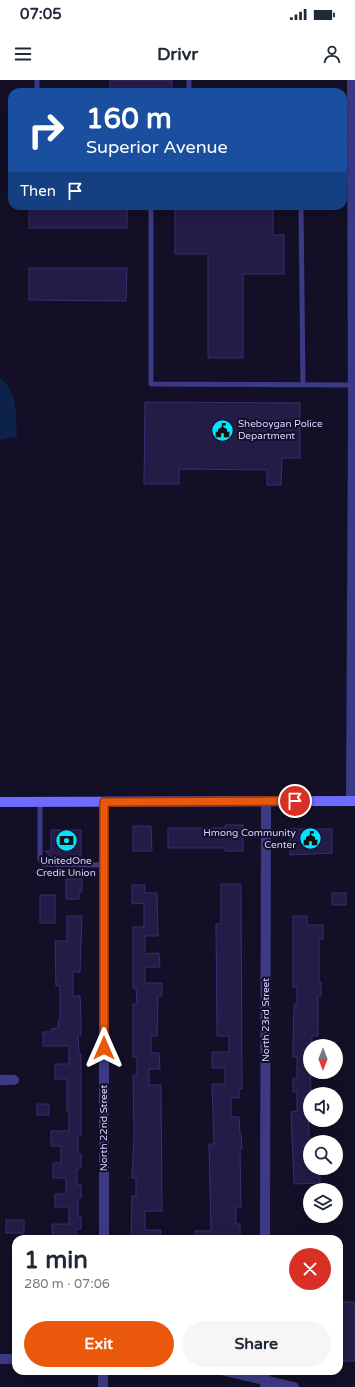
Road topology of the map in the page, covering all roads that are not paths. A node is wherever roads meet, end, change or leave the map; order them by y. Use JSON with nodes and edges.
{"nodes":[{"id":1,"x":353,"y":84,"type":"edge"},
{"id":2,"x":351,"y":146,"type":"edge"},
{"id":3,"x":348,"y":177,"type":"edge"},
{"id":4,"x":151,"y":210,"type":"edge"},
{"id":5,"x":301,"y":210,"type":"edge"},
{"id":6,"x":354,"y":219,"type":"edge"},
{"id":7,"x":303,"y":385,"type":"junction"},
{"id":8,"x":353,"y":386,"type":"junction"},
{"id":9,"x":353,"y":801,"type":"edge"},
{"id":10,"x":0,"y":802,"type":"edge"},
{"id":11,"x":40,"y":802,"type":"junction"},
{"id":12,"x":104,"y":802,"type":"junction"},
{"id":13,"x":266,"y":802,"type":"junction"},
{"id":14,"x":104,"y":865,"type":"junction"},
{"id":15,"x":0,"y":1080,"type":"edge"},
{"id":16,"x":14,"y":1080,"type":"dead end"},
{"id":17,"x":104,"y":1235,"type":"edge"},
{"id":18,"x":265,"y":1235,"type":"edge"},
{"id":19,"x":0,"y":1359,"type":"edge"},
{"id":20,"x":12,"y":1360,"type":"edge"},
{"id":21,"x":103,"y":1375,"type":"edge"},
{"id":22,"x":245,"y":1375,"type":"edge"},
{"id":23,"x":265,"y":1379,"type":"edge"},
{"id":24,"x":103,"y":1387,"type":"edge"},
{"id":25,"x":294,"y":1387,"type":"edge"}],
"edges":[{"from":1,"to":2,"type":"street"},
{"from":2,"to":3,"type":"street"},
{"from":3,"to":6,"type":"street"},
{"from":4,"to":7,"type":"lane"},
{"from":5,"to":7,"type":"lane"},
{"from":6,"to":8,"type":"street"},
{"from":7,"to":8,"type":"lane"},
{"from":8,"to":9,"type":"street"},
{"from":9,"to":13,"type":"street"},
{"from":10,"to":11,"type":"street"},
{"from":11,"to":12,"type":"street"},
{"from":11,"to":14,"type":"lane"},
{"from":12,"to":13,"type":"street"},
{"from":12,"to":14,"type":"street","name":"North 22nd Street"},
{"from":13,"to":18,"type":"street","name":"North 23rd Street"},
{"from":14,"to":17,"type":"street","name":"North 22nd Street"},
{"from":15,"to":16,"type":"street"},
{"from":19,"to":20,"type":"street"},
{"from":21,"to":24,"type":"street"},
{"from":22,"to":23,"type":"street"},
{"from":23,"to":25,"type":"street"}]}
